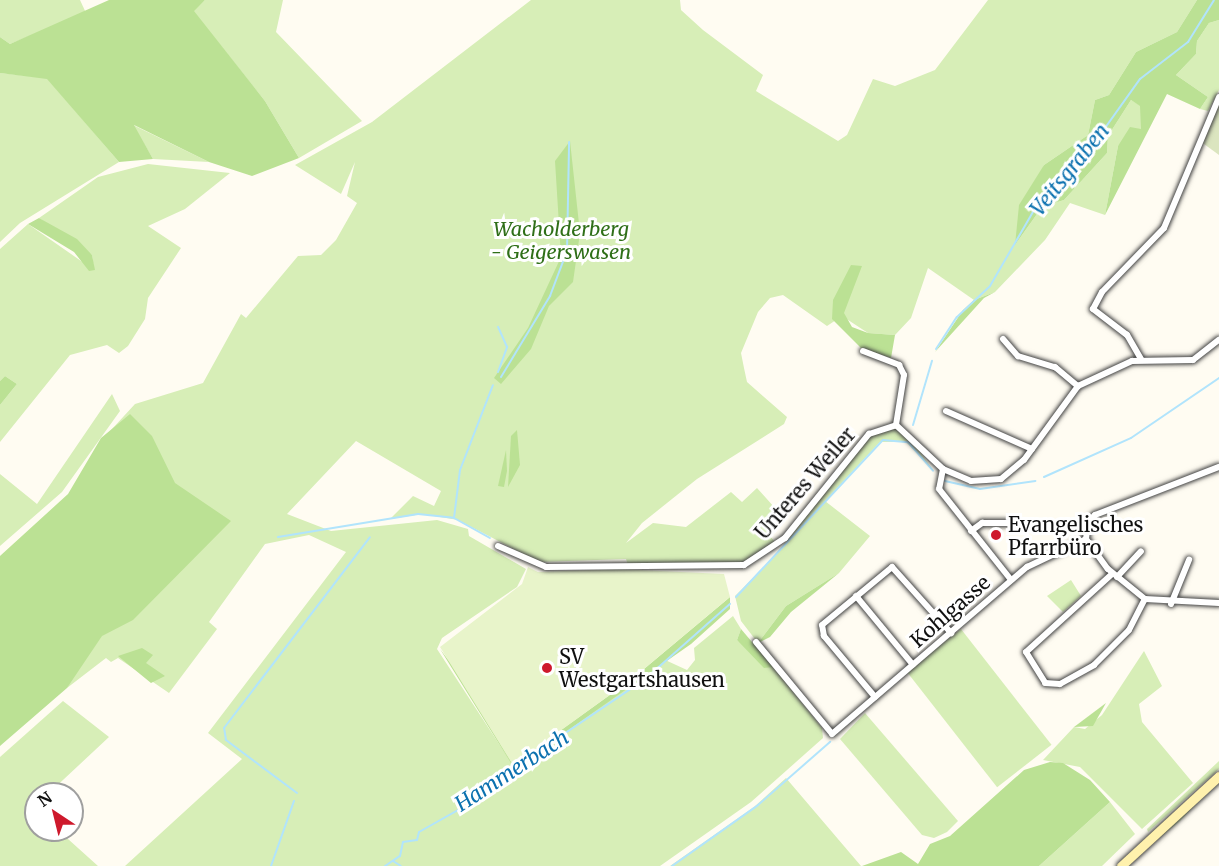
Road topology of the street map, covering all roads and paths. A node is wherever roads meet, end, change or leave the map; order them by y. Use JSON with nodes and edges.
{"nodes":[{"id":1,"x":1219,"y":97,"type":"edge"},
{"id":2,"x":1003,"y":339,"type":"dead end"},
{"id":3,"x":1219,"y":340,"type":"edge"},
{"id":4,"x":863,"y":351,"type":"dead end"},
{"id":5,"x":1141,"y":359,"type":"junction"},
{"id":6,"x":1078,"y":386,"type":"junction"},
{"id":7,"x":946,"y":411,"type":"dead end"},
{"id":8,"x":896,"y":425,"type":"junction"},
{"id":9,"x":1032,"y":448,"type":"junction"},
{"id":10,"x":1219,"y":467,"type":"edge"},
{"id":11,"x":943,"y":469,"type":"junction"},
{"id":12,"x":1009,"y":523,"type":"dead end"},
{"id":13,"x":971,"y":531,"type":"junction"},
{"id":14,"x":1086,"y":539,"type":"junction"},
{"id":15,"x":498,"y":546,"type":"dead end"},
{"id":16,"x":1141,"y":551,"type":"dead end"},
{"id":17,"x":1189,"y":560,"type":"dead end"},
{"id":18,"x":1115,"y":575,"type":"junction"},
{"id":19,"x":1011,"y":580,"type":"junction"},
{"id":20,"x":856,"y":596,"type":"junction"},
{"id":21,"x":1145,"y":600,"type":"junction"},
{"id":22,"x":1219,"y":603,"type":"edge"},
{"id":23,"x":1171,"y":604,"type":"junction"},
{"id":24,"x":951,"y":633,"type":"junction"},
{"id":25,"x":756,"y":642,"type":"dead end"},
{"id":26,"x":913,"y":665,"type":"junction"},
{"id":27,"x":875,"y":698,"type":"junction"},
{"id":28,"x":1219,"y":776,"type":"edge"},
{"id":29,"x":1120,"y":866,"type":"edge"}],
"edges":[{"from":1,"to":5,"type":"street"},
{"from":2,"to":6,"type":"street"},
{"from":3,"to":5,"type":"street"},
{"from":4,"to":8,"type":"street"},
{"from":5,"to":6,"type":"street"},
{"from":6,"to":9,"type":"street"},
{"from":7,"to":9,"type":"street"},
{"from":8,"to":11,"type":"street"},
{"from":8,"to":15,"type":"street","name":"Unteres Weiler"},
{"from":9,"to":11,"type":"street"},
{"from":10,"to":14,"type":"street"},
{"from":11,"to":13,"type":"street"},
{"from":12,"to":13,"type":"street"},
{"from":13,"to":19,"type":"street"},
{"from":14,"to":18,"type":"street"},
{"from":14,"to":19,"type":"street","name":"Kohlgasse"},
{"from":16,"to":18,"type":"street"},
{"from":17,"to":23,"type":"street"},
{"from":18,"to":21,"type":"street"},
{"from":18,"to":21,"type":"street"},
{"from":19,"to":24,"type":"street","name":"Kohlgasse"},
{"from":20,"to":24,"type":"street"},
{"from":20,"to":26,"type":"street"},
{"from":20,"to":27,"type":"street"},
{"from":21,"to":23,"type":"street"},
{"from":22,"to":23,"type":"street"},
{"from":24,"to":26,"type":"street","name":"Kohlgasse"},
{"from":25,"to":27,"type":"street","name":"Kohlgasse"},
{"from":26,"to":27,"type":"street","name":"Kohlgasse"},
{"from":28,"to":29,"type":"main road"}]}
